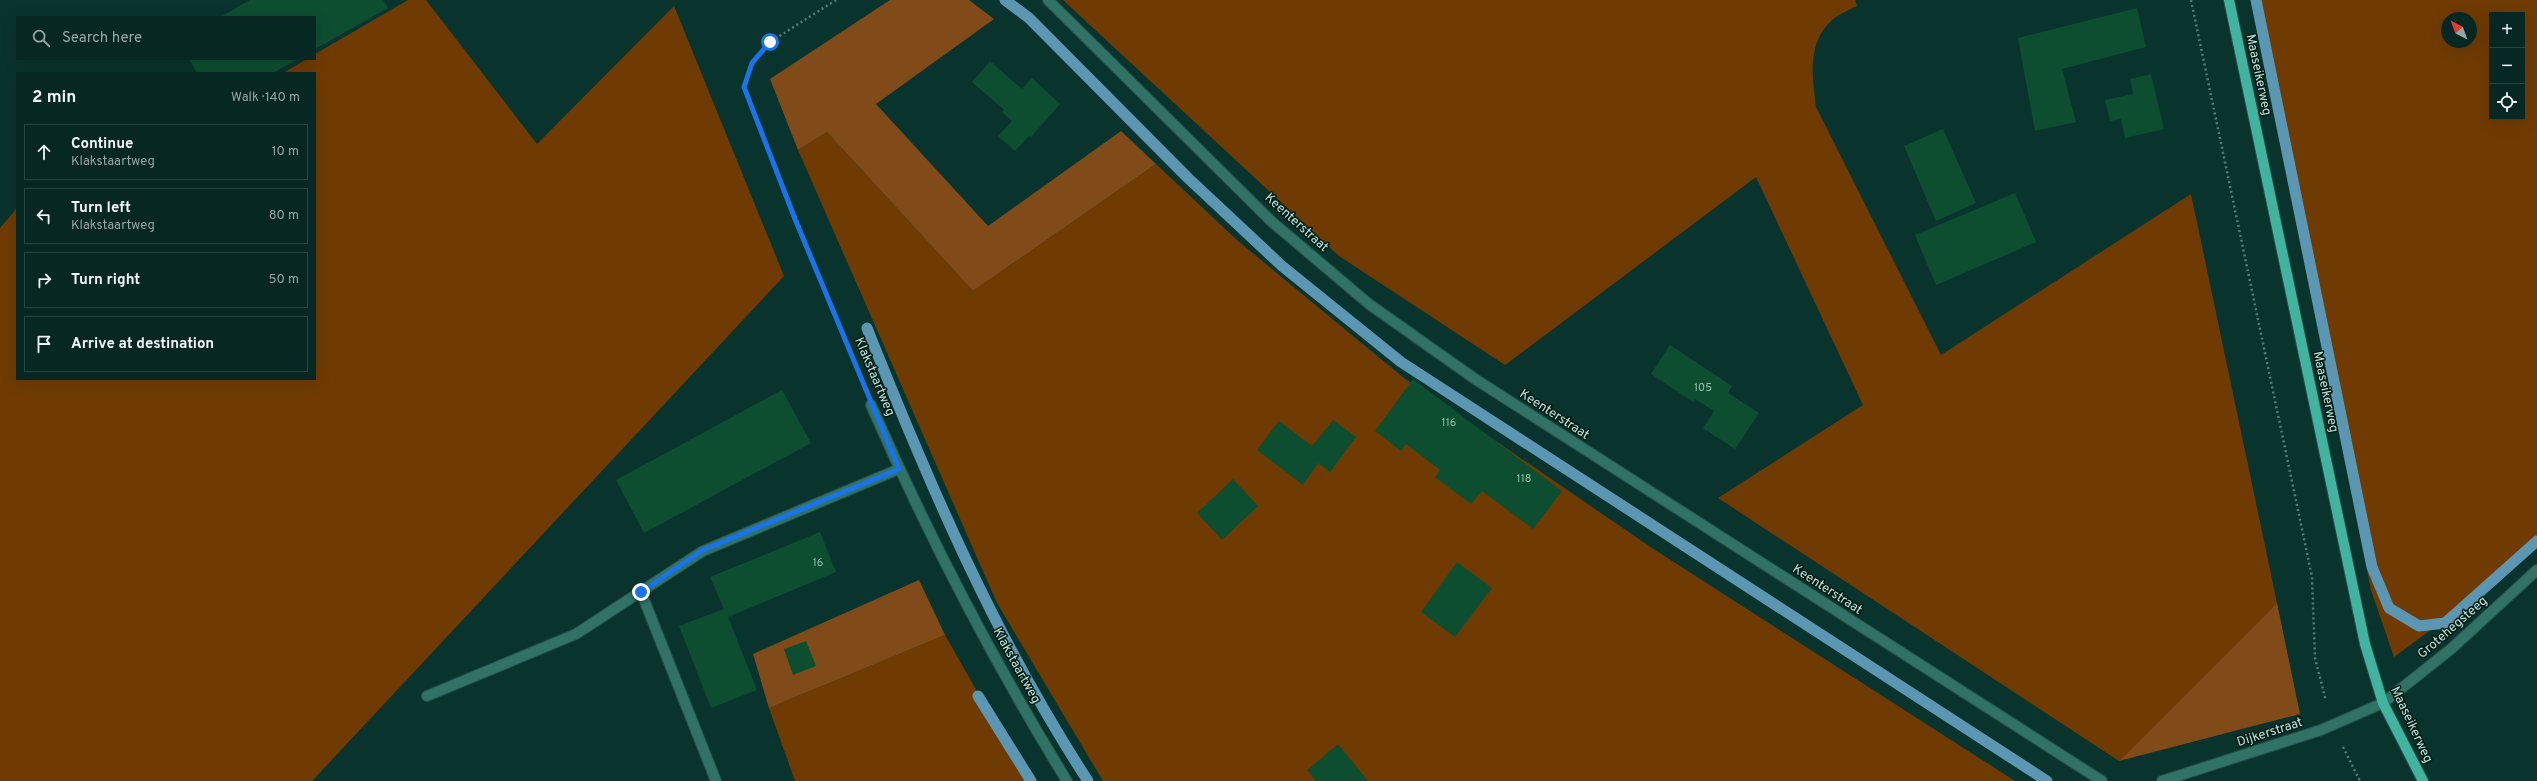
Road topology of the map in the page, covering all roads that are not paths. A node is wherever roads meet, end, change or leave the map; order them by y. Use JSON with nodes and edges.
{"nodes":[{"id":1,"x":1048,"y":0,"type":"edge"},
{"id":2,"x":2229,"y":0,"type":"edge"},
{"id":3,"x":871,"y":405,"type":"road end"},
{"id":4,"x":899,"y":469,"type":"junction"},
{"id":5,"x":2537,"y":570,"type":"edge"},
{"id":6,"x":641,"y":592,"type":"junction"},
{"id":7,"x":427,"y":696,"type":"dead end"},
{"id":8,"x":2384,"y":703,"type":"junction"},
{"id":9,"x":716,"y":781,"type":"edge"},
{"id":10,"x":1067,"y":781,"type":"edge"},
{"id":11,"x":2102,"y":781,"type":"edge"},
{"id":12,"x":2162,"y":781,"type":"edge"},
{"id":13,"x":2423,"y":781,"type":"edge"}],
"edges":[{"from":1,"to":11,"type":"street","name":"Keenterstraat"},
{"from":2,"to":8,"type":"main road","name":"Maaseikerweg"},
{"from":3,"to":4,"type":"street","name":"Klakstaartweg"},
{"from":4,"to":6,"type":"street"},
{"from":4,"to":10,"type":"street","name":"Klakstaartweg"},
{"from":5,"to":8,"type":"street","name":"Grotehegsteeg"},
{"from":6,"to":7,"type":"street"},
{"from":6,"to":9,"type":"street"},
{"from":8,"to":12,"type":"street","name":"Dijkerstraat"},
{"from":8,"to":13,"type":"main road","name":"Maaseikerweg"}]}
